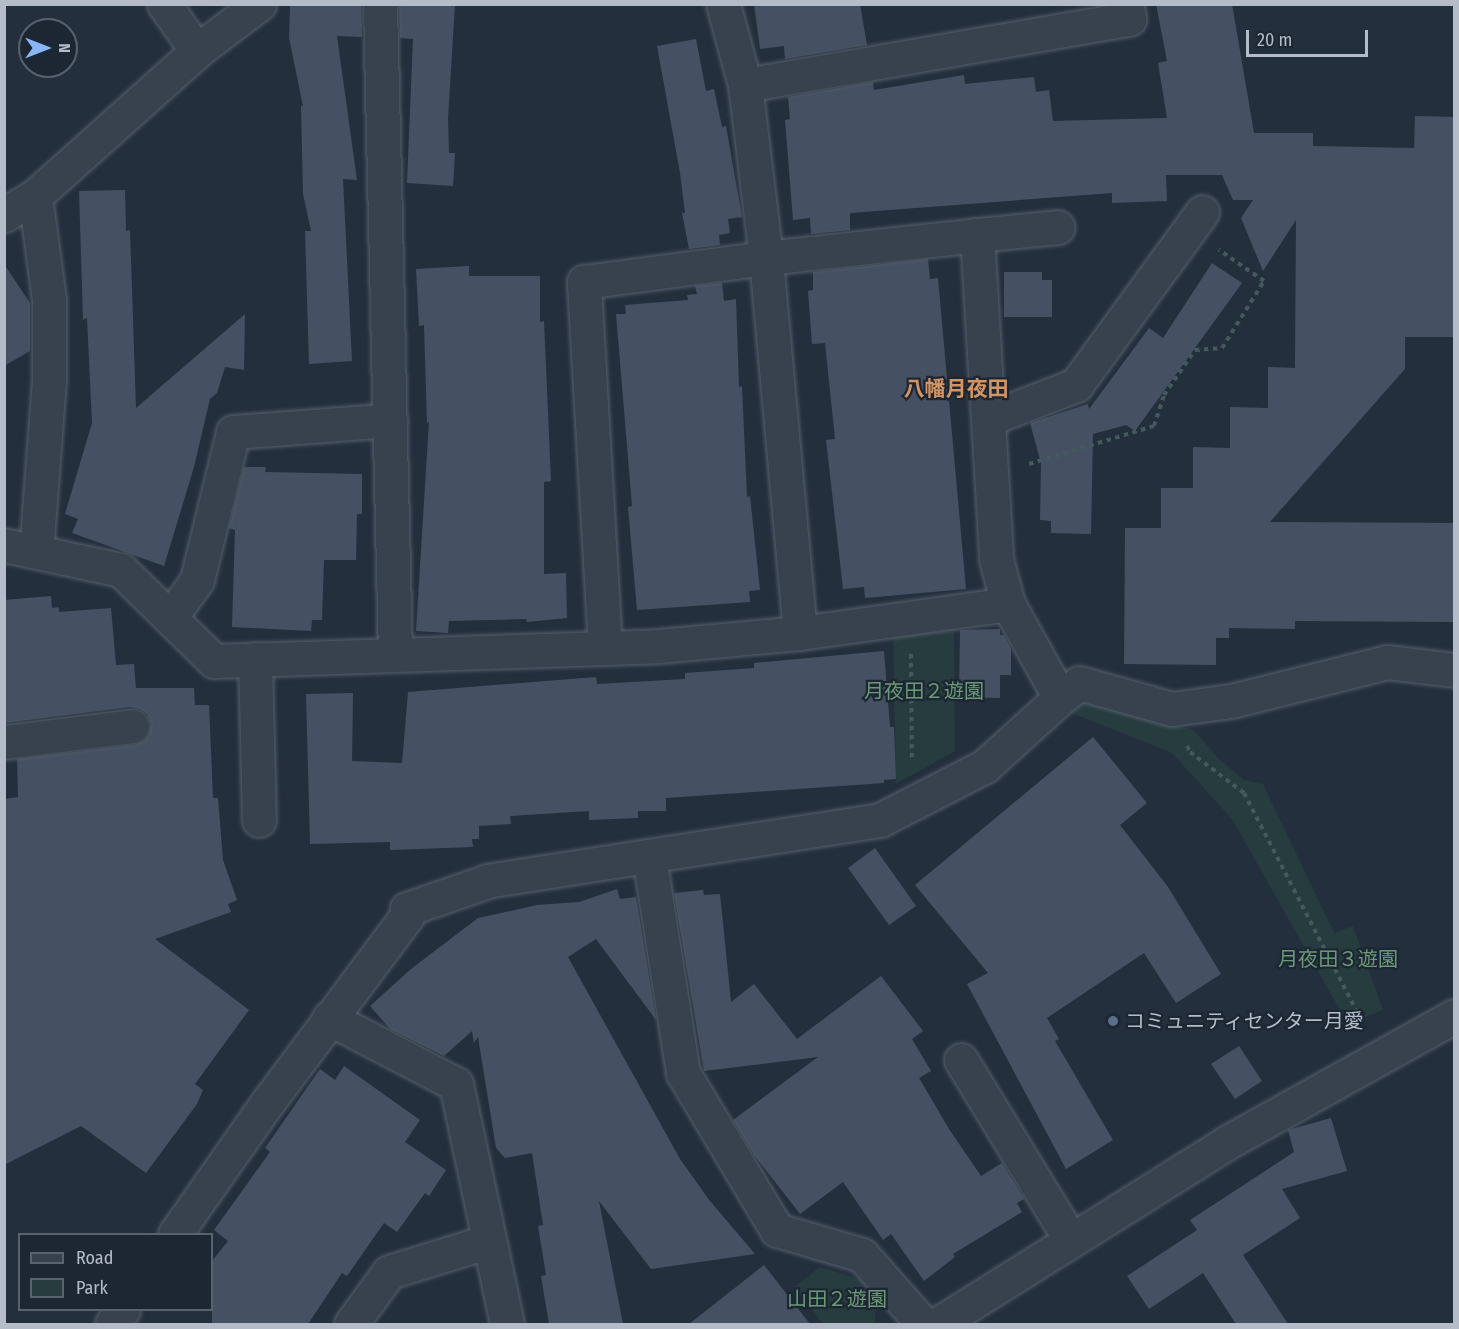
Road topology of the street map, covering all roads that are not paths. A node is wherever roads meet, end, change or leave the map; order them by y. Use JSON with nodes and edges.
{"nodes":[{"id":1,"x":164,"y":4,"type":"edge"},
{"id":2,"x":259,"y":4,"type":"edge"},
{"id":3,"x":380,"y":4,"type":"edge"},
{"id":4,"x":723,"y":4,"type":"edge"},
{"id":5,"x":1126,"y":4,"type":"edge"},
{"id":6,"x":197,"y":51,"type":"junction"},
{"id":7,"x":745,"y":86,"type":"junction"},
{"id":8,"x":35,"y":196,"type":"junction"},
{"id":9,"x":4,"y":215,"type":"edge"},
{"id":10,"x":1196,"y":221,"type":"road end"},
{"id":11,"x":1058,"y":226,"type":"dead end"},
{"id":12,"x":977,"y":235,"type":"junction"},
{"id":13,"x":766,"y":258,"type":"junction"},
{"id":14,"x":988,"y":419,"type":"junction"},
{"id":15,"x":392,"y":420,"type":"junction"},
{"id":16,"x":20,"y":548,"type":"edge"},
{"id":17,"x":1008,"y":604,"type":"junction"},
{"id":18,"x":170,"y":618,"type":"junction"},
{"id":19,"x":800,"y":633,"type":"junction"},
{"id":20,"x":604,"y":648,"type":"junction"},
{"id":21,"x":395,"y":654,"type":"junction"},
{"id":22,"x":255,"y":659,"type":"junction"},
{"id":23,"x":1455,"y":670,"type":"edge"},
{"id":24,"x":1060,"y":698,"type":"junction"},
{"id":25,"x":132,"y":726,"type":"dead end"},
{"id":26,"x":4,"y":742,"type":"edge"},
{"id":27,"x":259,"y":820,"type":"dead end"},
{"id":28,"x":649,"y":856,"type":"junction"},
{"id":29,"x":1455,"y":1016,"type":"edge"},
{"id":30,"x":329,"y":1018,"type":"junction"},
{"id":31,"x":961,"y":1060,"type":"dead end"},
{"id":32,"x":176,"y":1233,"type":"edge"},
{"id":33,"x":1071,"y":1240,"type":"junction"},
{"id":34,"x":489,"y":1241,"type":"junction"},
{"id":35,"x":122,"y":1311,"type":"edge"},
{"id":36,"x":112,"y":1324,"type":"edge"},
{"id":37,"x":351,"y":1324,"type":"edge"},
{"id":38,"x":507,"y":1324,"type":"edge"},
{"id":39,"x":923,"y":1324,"type":"edge"},
{"id":40,"x":938,"y":1324,"type":"edge"}],
"edges":[{"from":1,"to":6,"type":"street"},
{"from":2,"to":6,"type":"street"},
{"from":3,"to":15,"type":"street"},
{"from":4,"to":7,"type":"street"},
{"from":5,"to":7,"type":"street"},
{"from":6,"to":8,"type":"street"},
{"from":7,"to":13,"type":"street"},
{"from":8,"to":9,"type":"street"},
{"from":8,"to":16,"type":"street"},
{"from":10,"to":14,"type":"street"},
{"from":11,"to":12,"type":"street"},
{"from":12,"to":13,"type":"street"},
{"from":12,"to":14,"type":"street"},
{"from":13,"to":19,"type":"street"},
{"from":13,"to":20,"type":"street"},
{"from":14,"to":17,"type":"street"},
{"from":15,"to":18,"type":"street"},
{"from":15,"to":21,"type":"street"},
{"from":16,"to":18,"type":"street"},
{"from":17,"to":19,"type":"street"},
{"from":17,"to":24,"type":"street"},
{"from":18,"to":22,"type":"street"},
{"from":19,"to":20,"type":"street"},
{"from":20,"to":21,"type":"street"},
{"from":21,"to":22,"type":"street"},
{"from":22,"to":27,"type":"street"},
{"from":23,"to":24,"type":"street"},
{"from":24,"to":28,"type":"street"},
{"from":25,"to":26,"type":"street"},
{"from":28,"to":30,"type":"street"},
{"from":28,"to":39,"type":"street"},
{"from":29,"to":33,"type":"street"},
{"from":30,"to":32,"type":"street"},
{"from":30,"to":34,"type":"street"},
{"from":31,"to":33,"type":"street"},
{"from":33,"to":40,"type":"street"},
{"from":34,"to":37,"type":"street"},
{"from":34,"to":38,"type":"street"},
{"from":35,"to":36,"type":"street"}]}
